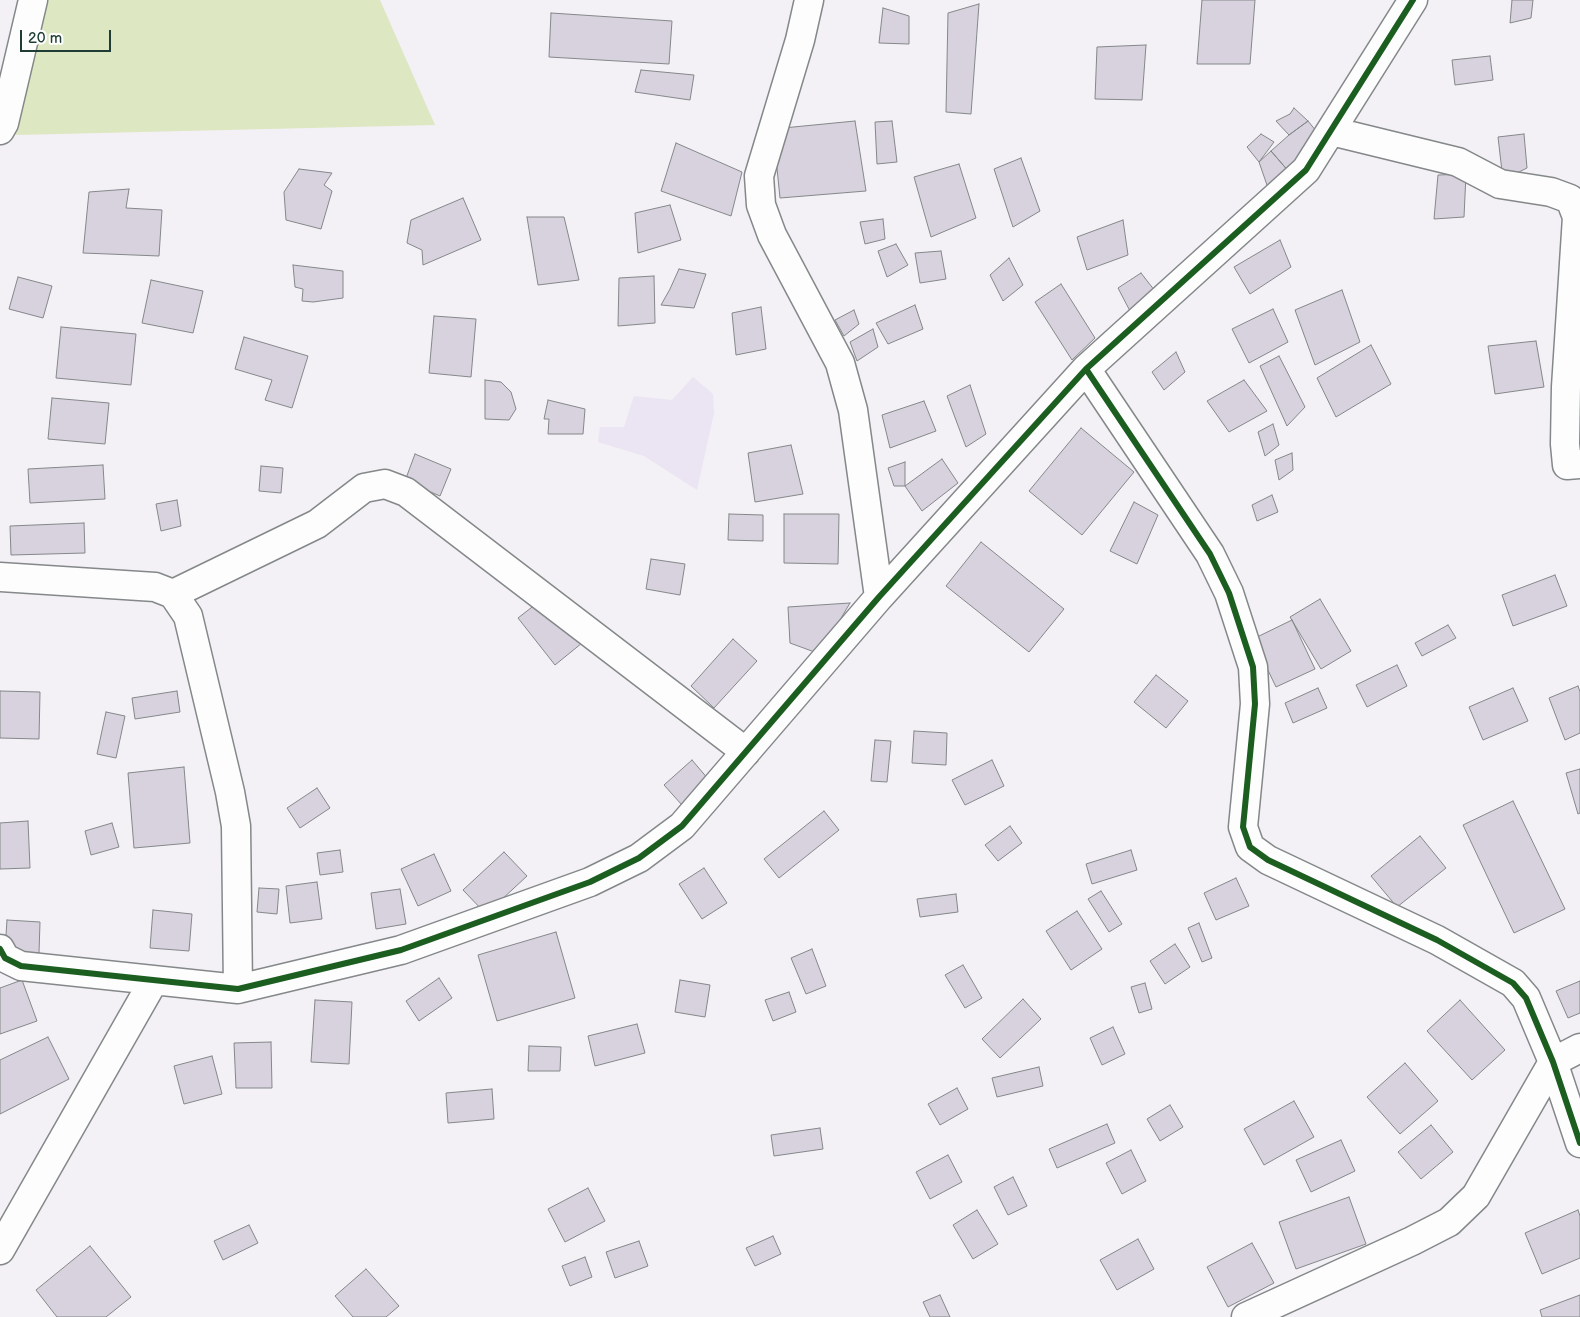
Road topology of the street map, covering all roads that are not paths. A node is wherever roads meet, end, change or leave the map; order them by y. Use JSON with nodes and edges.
{"nodes":[{"id":1,"x":33,"y":0,"type":"edge"},
{"id":2,"x":809,"y":0,"type":"edge"},
{"id":3,"x":1413,"y":0,"type":"edge"},
{"id":4,"x":0,"y":130,"type":"edge"},
{"id":5,"x":1331,"y":131,"type":"junction"},
{"id":6,"x":1579,"y":227,"type":"edge"},
{"id":7,"x":1086,"y":369,"type":"junction"},
{"id":8,"x":1580,"y":464,"type":"edge"},
{"id":9,"x":0,"y":577,"type":"edge"},
{"id":10,"x":173,"y":594,"type":"junction"},
{"id":11,"x":879,"y":597,"type":"junction"},
{"id":12,"x":746,"y":752,"type":"junction"},
{"id":13,"x":0,"y":949,"type":"edge"},
{"id":14,"x":154,"y":980,"type":"junction"},
{"id":15,"x":238,"y":988,"type":"junction"},
{"id":16,"x":1580,"y":1048,"type":"edge"},
{"id":17,"x":1553,"y":1062,"type":"junction"},
{"id":18,"x":1580,"y":1143,"type":"edge"},
{"id":19,"x":0,"y":1250,"type":"edge"},
{"id":20,"x":1246,"y":1317,"type":"edge"}],
"edges":[{"from":1,"to":4,"type":"street"},
{"from":2,"to":11,"type":"street"},
{"from":3,"to":5,"type":"street"},
{"from":5,"to":6,"type":"street"},
{"from":5,"to":7,"type":"street"},
{"from":6,"to":8,"type":"street"},
{"from":7,"to":11,"type":"street"},
{"from":7,"to":17,"type":"street"},
{"from":9,"to":10,"type":"street"},
{"from":10,"to":12,"type":"street"},
{"from":10,"to":15,"type":"street"},
{"from":11,"to":12,"type":"street"},
{"from":12,"to":15,"type":"street"},
{"from":13,"to":14,"type":"street"},
{"from":14,"to":15,"type":"street"},
{"from":14,"to":19,"type":"street"},
{"from":16,"to":17,"type":"street"},
{"from":17,"to":18,"type":"street"},
{"from":17,"to":20,"type":"street"}]}
